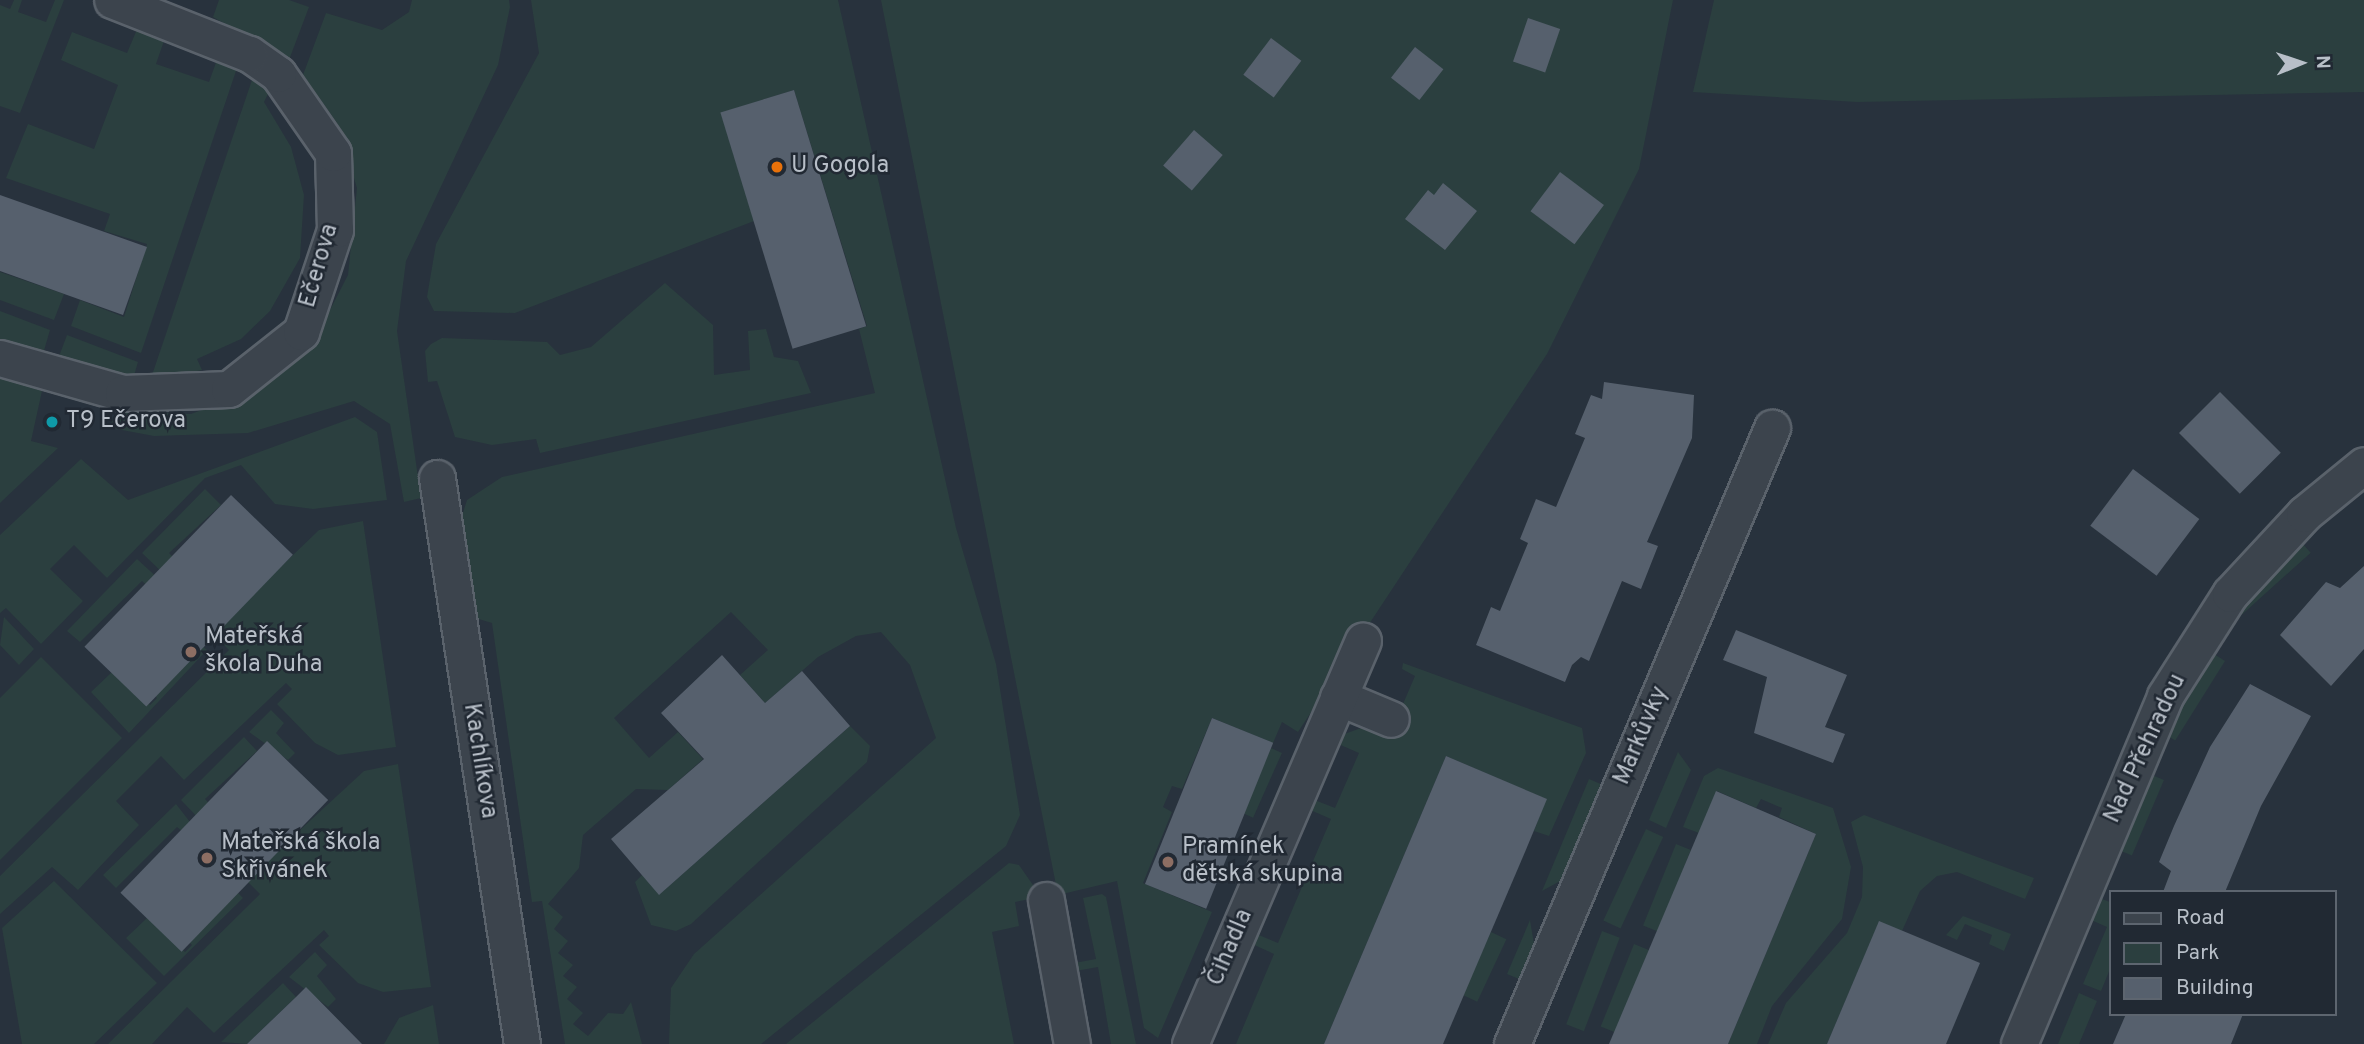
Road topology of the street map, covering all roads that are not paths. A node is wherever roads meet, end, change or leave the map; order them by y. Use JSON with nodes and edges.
{"nodes":[{"id":1,"x":112,"y":0,"type":"edge"},
{"id":2,"x":0,"y":358,"type":"edge"},
{"id":3,"x":1772,"y":429,"type":"dead end"},
{"id":4,"x":2364,"y":465,"type":"edge"},
{"id":5,"x":437,"y":478,"type":"dead end"},
{"id":6,"x":1363,"y":640,"type":"dead end"},
{"id":7,"x":1338,"y":697,"type":"junction"},
{"id":8,"x":1391,"y":719,"type":"dead end"},
{"id":9,"x":1046,"y":900,"type":"dead end"},
{"id":10,"x":522,"y":1044,"type":"edge"},
{"id":11,"x":1072,"y":1044,"type":"edge"},
{"id":12,"x":1190,"y":1044,"type":"edge"},
{"id":13,"x":1512,"y":1044,"type":"edge"},
{"id":14,"x":2019,"y":1044,"type":"edge"}],
"edges":[{"from":1,"to":2,"type":"street","name":"Ečerova"},
{"from":3,"to":13,"type":"street","name":"Markůvky"},
{"from":4,"to":14,"type":"street","name":"Nad Přehradou"},
{"from":5,"to":10,"type":"street","name":"Kachlíkova"},
{"from":6,"to":7,"type":"street","name":"Čihadla"},
{"from":7,"to":8,"type":"street"},
{"from":7,"to":12,"type":"street","name":"Čihadla"},
{"from":9,"to":11,"type":"street"}]}
